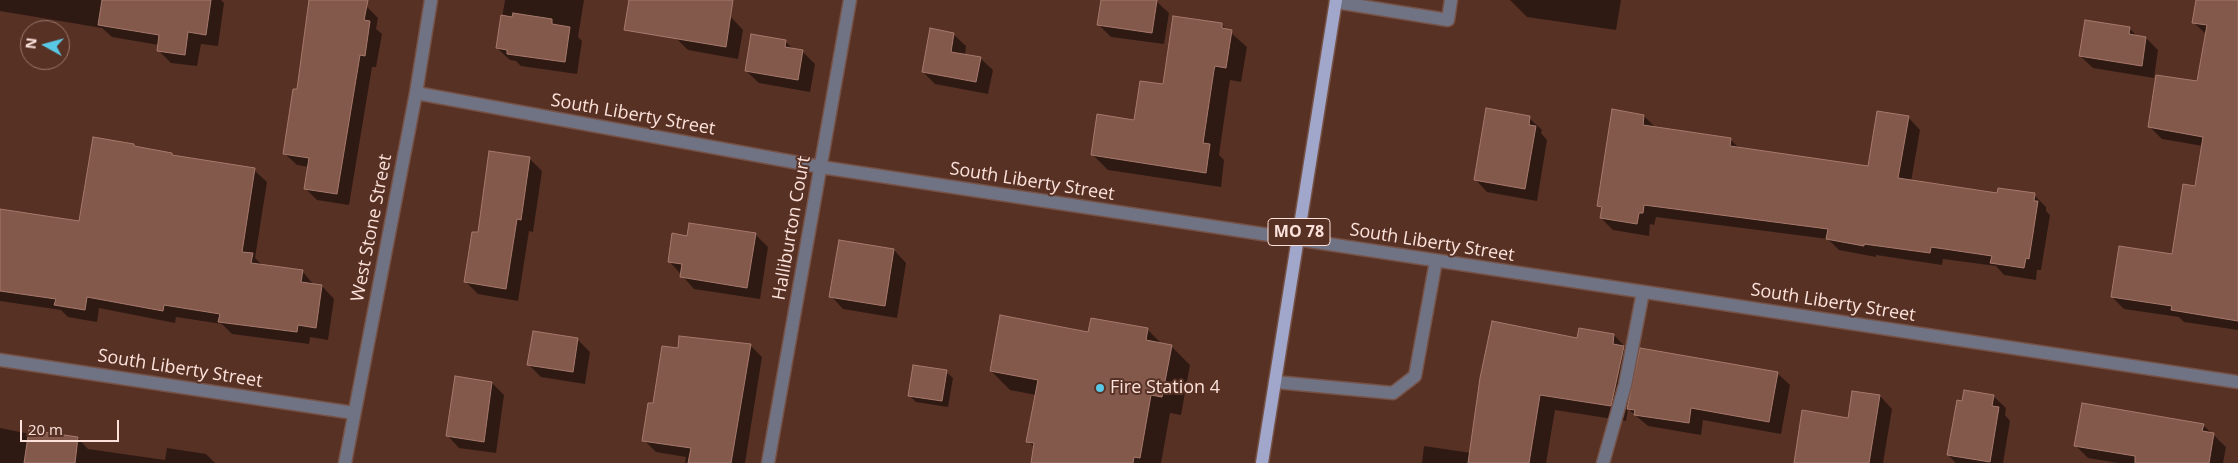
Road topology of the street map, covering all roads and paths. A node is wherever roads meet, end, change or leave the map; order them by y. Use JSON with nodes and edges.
{"nodes":[{"id":1,"x":431,"y":0,"type":"edge"},
{"id":2,"x":850,"y":0,"type":"edge"},
{"id":3,"x":1451,"y":0,"type":"edge"},
{"id":4,"x":1336,"y":1,"type":"edge"},
{"id":5,"x":416,"y":93,"type":"junction"},
{"id":6,"x":821,"y":167,"type":"junction"},
{"id":7,"x":1298,"y":240,"type":"junction"},
{"id":8,"x":1436,"y":261,"type":"junction"},
{"id":9,"x":1643,"y":292,"type":"junction"},
{"id":10,"x":0,"y":360,"type":"edge"},
{"id":11,"x":1275,"y":382,"type":"junction"},
{"id":12,"x":2238,"y":382,"type":"edge"},
{"id":13,"x":354,"y":413,"type":"junction"},
{"id":14,"x":345,"y":463,"type":"edge"},
{"id":15,"x":768,"y":463,"type":"edge"},
{"id":16,"x":1262,"y":463,"type":"edge"},
{"id":17,"x":1603,"y":463,"type":"edge"}],
"edges":[{"from":1,"to":5,"type":"street","name":"West Stone Street"},
{"from":2,"to":6,"type":"street","name":"Halliburton Court"},
{"from":3,"to":4,"type":"street"},
{"from":4,"to":7,"type":"main road","number":"MO 78"},
{"from":5,"to":6,"type":"street","name":"South Liberty Street"},
{"from":5,"to":13,"type":"street","name":"West Stone Street"},
{"from":6,"to":7,"type":"street","name":"South Liberty Street"},
{"from":6,"to":15,"type":"street","name":"Halliburton Court"},
{"from":7,"to":8,"type":"street","name":"South Liberty Street"},
{"from":7,"to":11,"type":"main road","number":"MO 78"},
{"from":8,"to":9,"type":"street","name":"South Liberty Street"},
{"from":8,"to":11,"type":"street"},
{"from":9,"to":12,"type":"street","name":"South Liberty Street"},
{"from":9,"to":17,"type":"street"},
{"from":10,"to":13,"type":"street","name":"South Liberty Street"},
{"from":11,"to":16,"type":"main road","number":"MO 78"},
{"from":13,"to":14,"type":"street","name":"West Stone Street"}]}
